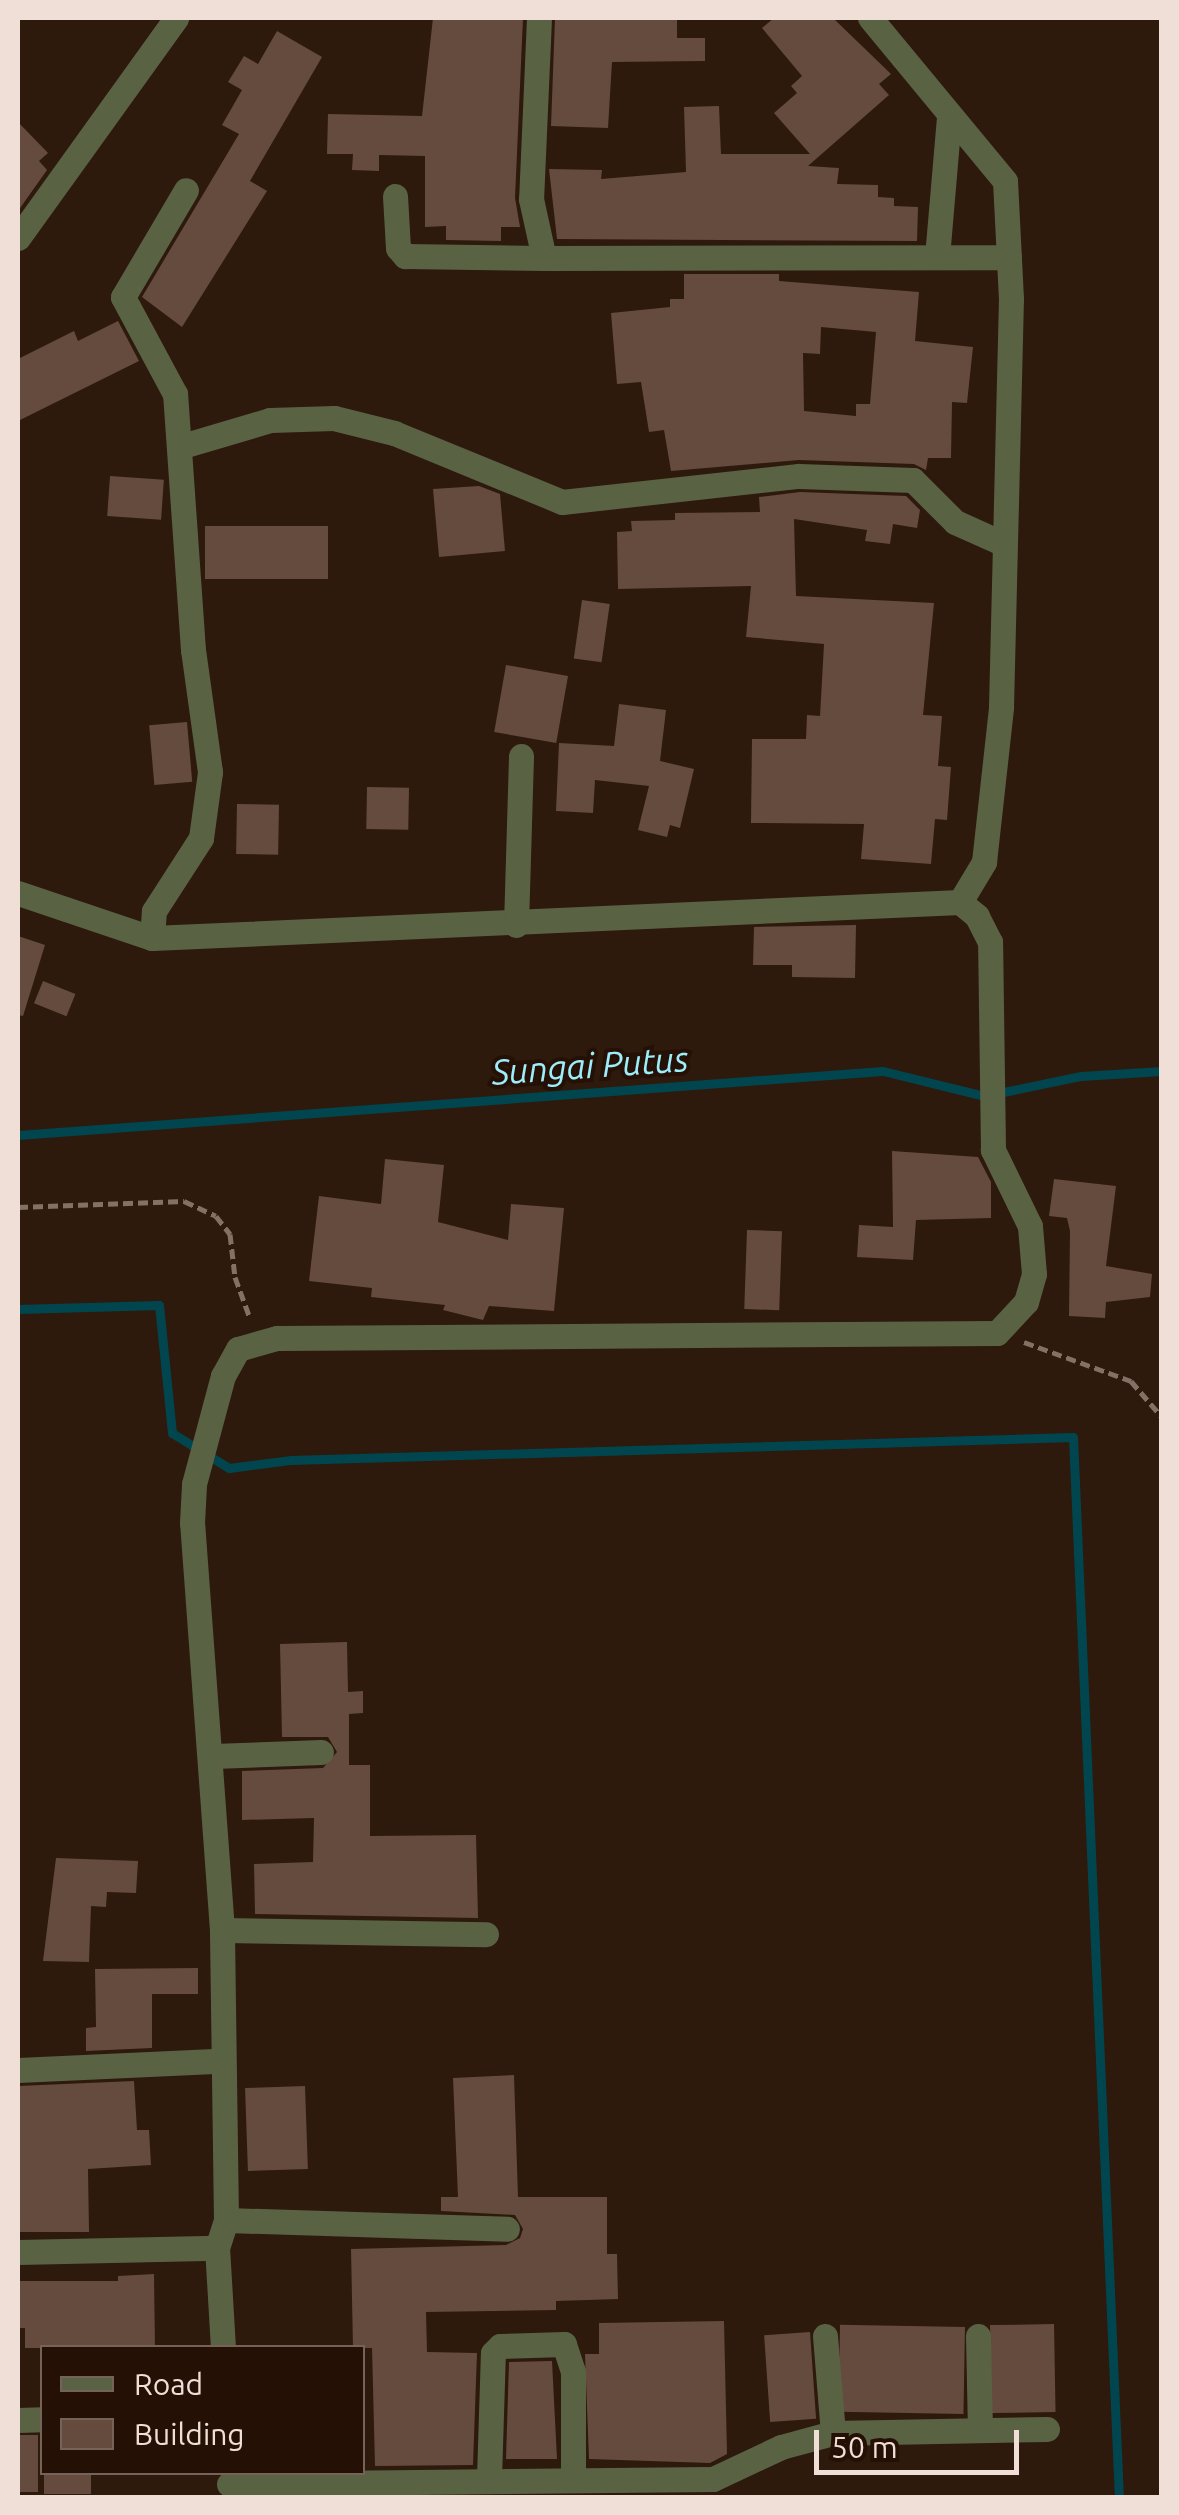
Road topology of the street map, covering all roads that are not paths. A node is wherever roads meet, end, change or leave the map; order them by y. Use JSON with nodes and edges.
{"nodes":[{"id":1,"x":176,"y":18,"type":"edge"},
{"id":2,"x":539,"y":18,"type":"edge"},
{"id":3,"x":870,"y":18,"type":"edge"},
{"id":4,"x":949,"y":117,"type":"junction"},
{"id":5,"x":186,"y":190,"type":"dead end"},
{"id":6,"x":395,"y":196,"type":"dead end"},
{"id":7,"x":18,"y":238,"type":"edge"},
{"id":8,"x":937,"y":257,"type":"junction"},
{"id":9,"x":1008,"y":257,"type":"junction"},
{"id":10,"x":544,"y":258,"type":"junction"},
{"id":11,"x":180,"y":447,"type":"junction"},
{"id":12,"x":1002,"y":543,"type":"junction"},
{"id":13,"x":521,"y":756,"type":"dead end"},
{"id":14,"x":18,"y":893,"type":"edge"},
{"id":15,"x":960,"y":902,"type":"junction"},
{"id":16,"x":516,"y":925,"type":"junction"},
{"id":17,"x":152,"y":938,"type":"junction"},
{"id":18,"x":321,"y":1752,"type":"dead end"},
{"id":19,"x":213,"y":1756,"type":"junction"},
{"id":20,"x":222,"y":1930,"type":"junction"},
{"id":21,"x":486,"y":1934,"type":"dead end"},
{"id":22,"x":220,"y":2061,"type":"junction"},
{"id":23,"x":18,"y":2070,"type":"edge"},
{"id":24,"x":226,"y":2220,"type":"junction"},
{"id":25,"x":507,"y":2229,"type":"dead end"},
{"id":26,"x":217,"y":2248,"type":"junction"},
{"id":27,"x":18,"y":2252,"type":"edge"},
{"id":28,"x":825,"y":2336,"type":"dead end"},
{"id":29,"x":978,"y":2336,"type":"dead end"},
{"id":30,"x":223,"y":2345,"type":"edge"},
{"id":31,"x":1047,"y":2429,"type":"dead end"},
{"id":32,"x":980,"y":2430,"type":"junction"},
{"id":33,"x":833,"y":2433,"type":"junction"},
{"id":34,"x":574,"y":2476,"type":"junction"},
{"id":35,"x":353,"y":2477,"type":"edge"},
{"id":36,"x":489,"y":2478,"type":"junction"},
{"id":37,"x":229,"y":2485,"type":"edge"}],
"edges":[{"from":1,"to":7,"type":"street"},
{"from":2,"to":10,"type":"street"},
{"from":3,"to":4,"type":"street"},
{"from":4,"to":8,"type":"street"},
{"from":4,"to":9,"type":"street"},
{"from":5,"to":11,"type":"street"},
{"from":6,"to":10,"type":"street"},
{"from":8,"to":9,"type":"street"},
{"from":8,"to":10,"type":"street"},
{"from":9,"to":12,"type":"street"},
{"from":11,"to":12,"type":"street"},
{"from":11,"to":17,"type":"street"},
{"from":12,"to":15,"type":"street"},
{"from":13,"to":16,"type":"street"},
{"from":14,"to":17,"type":"street"},
{"from":15,"to":16,"type":"street"},
{"from":15,"to":19,"type":"street"},
{"from":16,"to":17,"type":"street"},
{"from":18,"to":19,"type":"street"},
{"from":19,"to":20,"type":"street"},
{"from":20,"to":21,"type":"street"},
{"from":20,"to":22,"type":"street"},
{"from":22,"to":23,"type":"street"},
{"from":22,"to":24,"type":"street"},
{"from":24,"to":25,"type":"street"},
{"from":24,"to":26,"type":"street"},
{"from":26,"to":27,"type":"street"},
{"from":26,"to":30,"type":"street"},
{"from":28,"to":33,"type":"street"},
{"from":29,"to":32,"type":"street"},
{"from":31,"to":32,"type":"street"},
{"from":32,"to":33,"type":"street"},
{"from":33,"to":34,"type":"street"},
{"from":34,"to":36,"type":"street"},
{"from":34,"to":36,"type":"street"},
{"from":35,"to":36,"type":"street"},
{"from":35,"to":37,"type":"street"}]}
